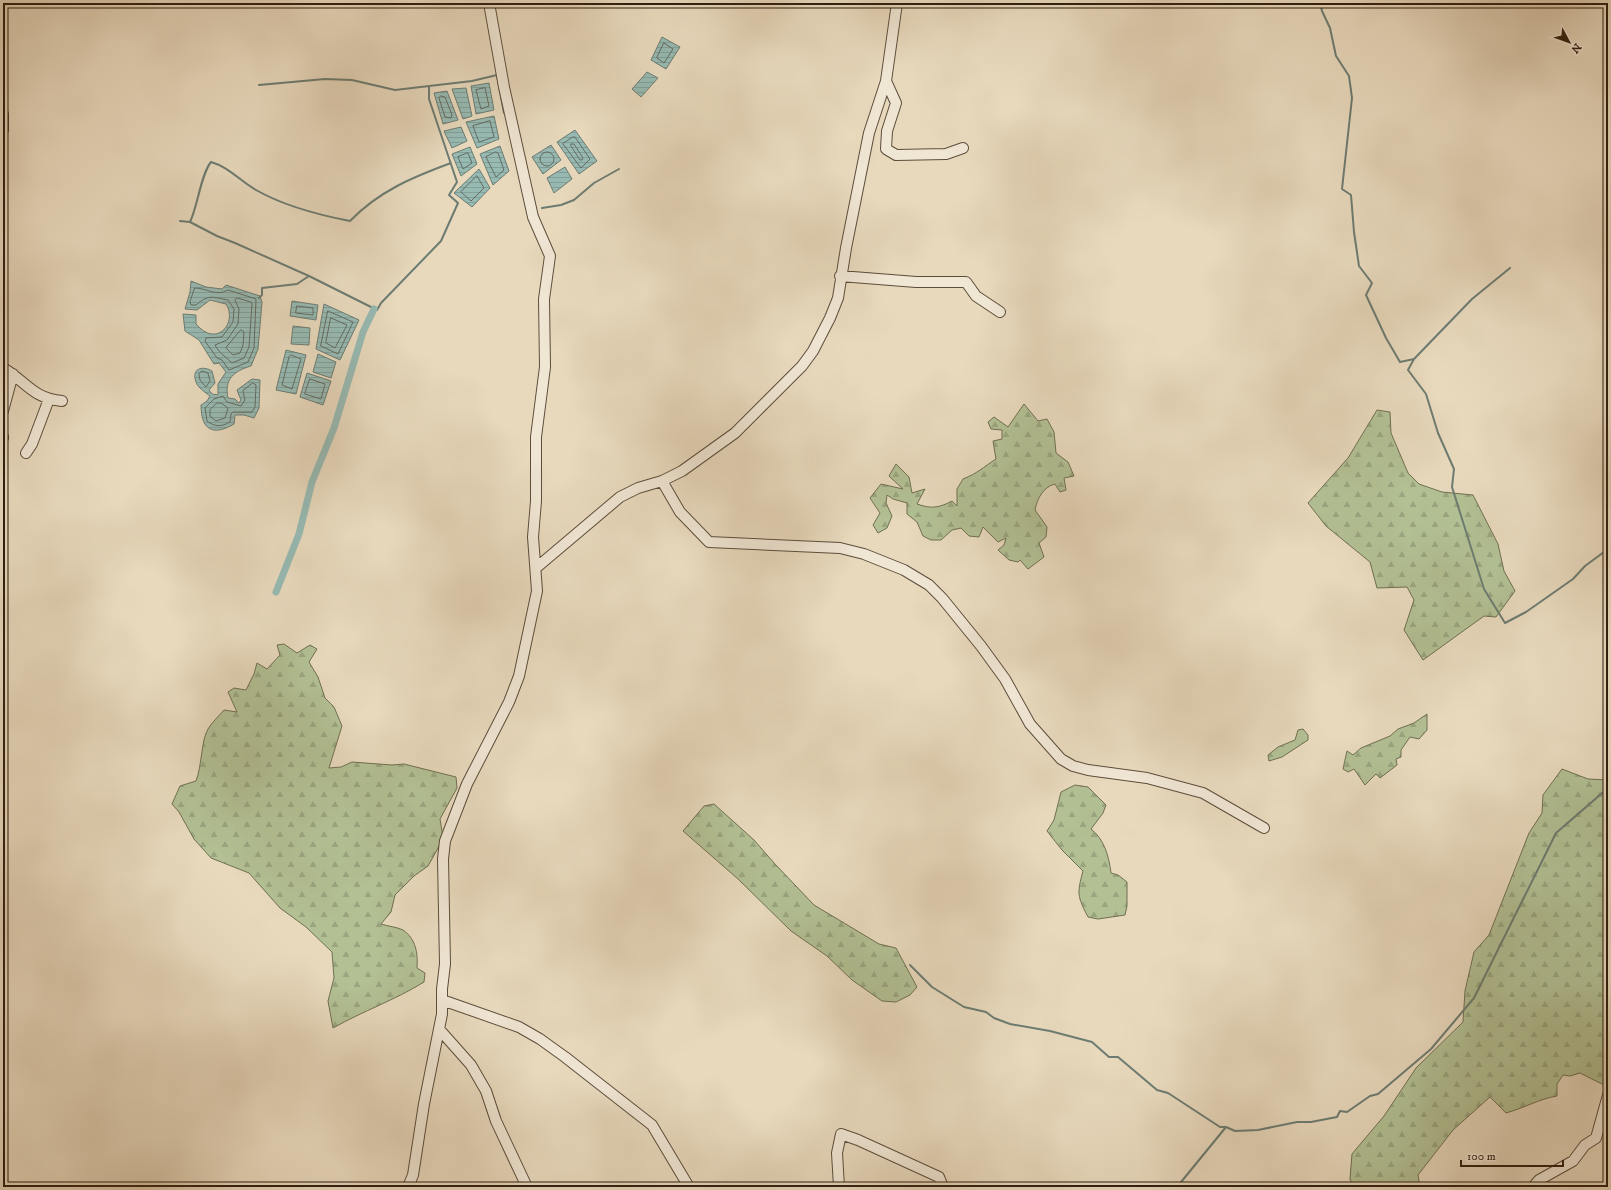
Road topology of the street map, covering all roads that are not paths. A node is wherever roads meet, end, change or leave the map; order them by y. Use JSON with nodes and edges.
{"nodes":[{"id":1,"x":488,"y":3,"type":"edge"},
{"id":2,"x":897,"y":3,"type":"edge"},
{"id":3,"x":886,"y":81,"type":"junction"},
{"id":4,"x":3,"y":114,"type":"edge"},
{"id":5,"x":3,"y":130,"type":"edge"},
{"id":6,"x":963,"y":148,"type":"dead end"},
{"id":7,"x":840,"y":276,"type":"junction"},
{"id":8,"x":1000,"y":312,"type":"dead end"},
{"id":9,"x":3,"y":368,"type":"edge"},
{"id":10,"x":13,"y":374,"type":"junction"},
{"id":11,"x":49,"y":399,"type":"junction"},
{"id":12,"x":62,"y":401,"type":"dead end"},
{"id":13,"x":3,"y":411,"type":"edge"},
{"id":14,"x":26,"y":453,"type":"dead end"},
{"id":15,"x":662,"y":481,"type":"junction"},
{"id":16,"x":536,"y":568,"type":"junction"},
{"id":17,"x":1264,"y":828,"type":"dead end"},
{"id":18,"x":442,"y":1000,"type":"junction"},
{"id":19,"x":439,"y":1029,"type":"junction"},
{"id":20,"x":1608,"y":1095,"type":"edge"},
{"id":21,"x":408,"y":1187,"type":"edge"},
{"id":22,"x":526,"y":1187,"type":"edge"},
{"id":23,"x":689,"y":1187,"type":"edge"},
{"id":24,"x":838,"y":1187,"type":"edge"},
{"id":25,"x":943,"y":1187,"type":"edge"},
{"id":26,"x":1533,"y":1187,"type":"edge"}],
"edges":[{"from":1,"to":16,"type":"street"},
{"from":2,"to":3,"type":"street"},
{"from":3,"to":6,"type":"street"},
{"from":3,"to":7,"type":"street"},
{"from":4,"to":5,"type":"street"},
{"from":7,"to":8,"type":"street"},
{"from":7,"to":15,"type":"street"},
{"from":9,"to":10,"type":"street"},
{"from":10,"to":11,"type":"street"},
{"from":10,"to":13,"type":"street"},
{"from":11,"to":12,"type":"street"},
{"from":11,"to":14,"type":"street"},
{"from":15,"to":16,"type":"street"},
{"from":15,"to":17,"type":"street"},
{"from":16,"to":18,"type":"street"},
{"from":18,"to":19,"type":"street"},
{"from":18,"to":23,"type":"street"},
{"from":19,"to":21,"type":"street"},
{"from":19,"to":22,"type":"street"},
{"from":20,"to":26,"type":"street"},
{"from":24,"to":25,"type":"street"}]}
